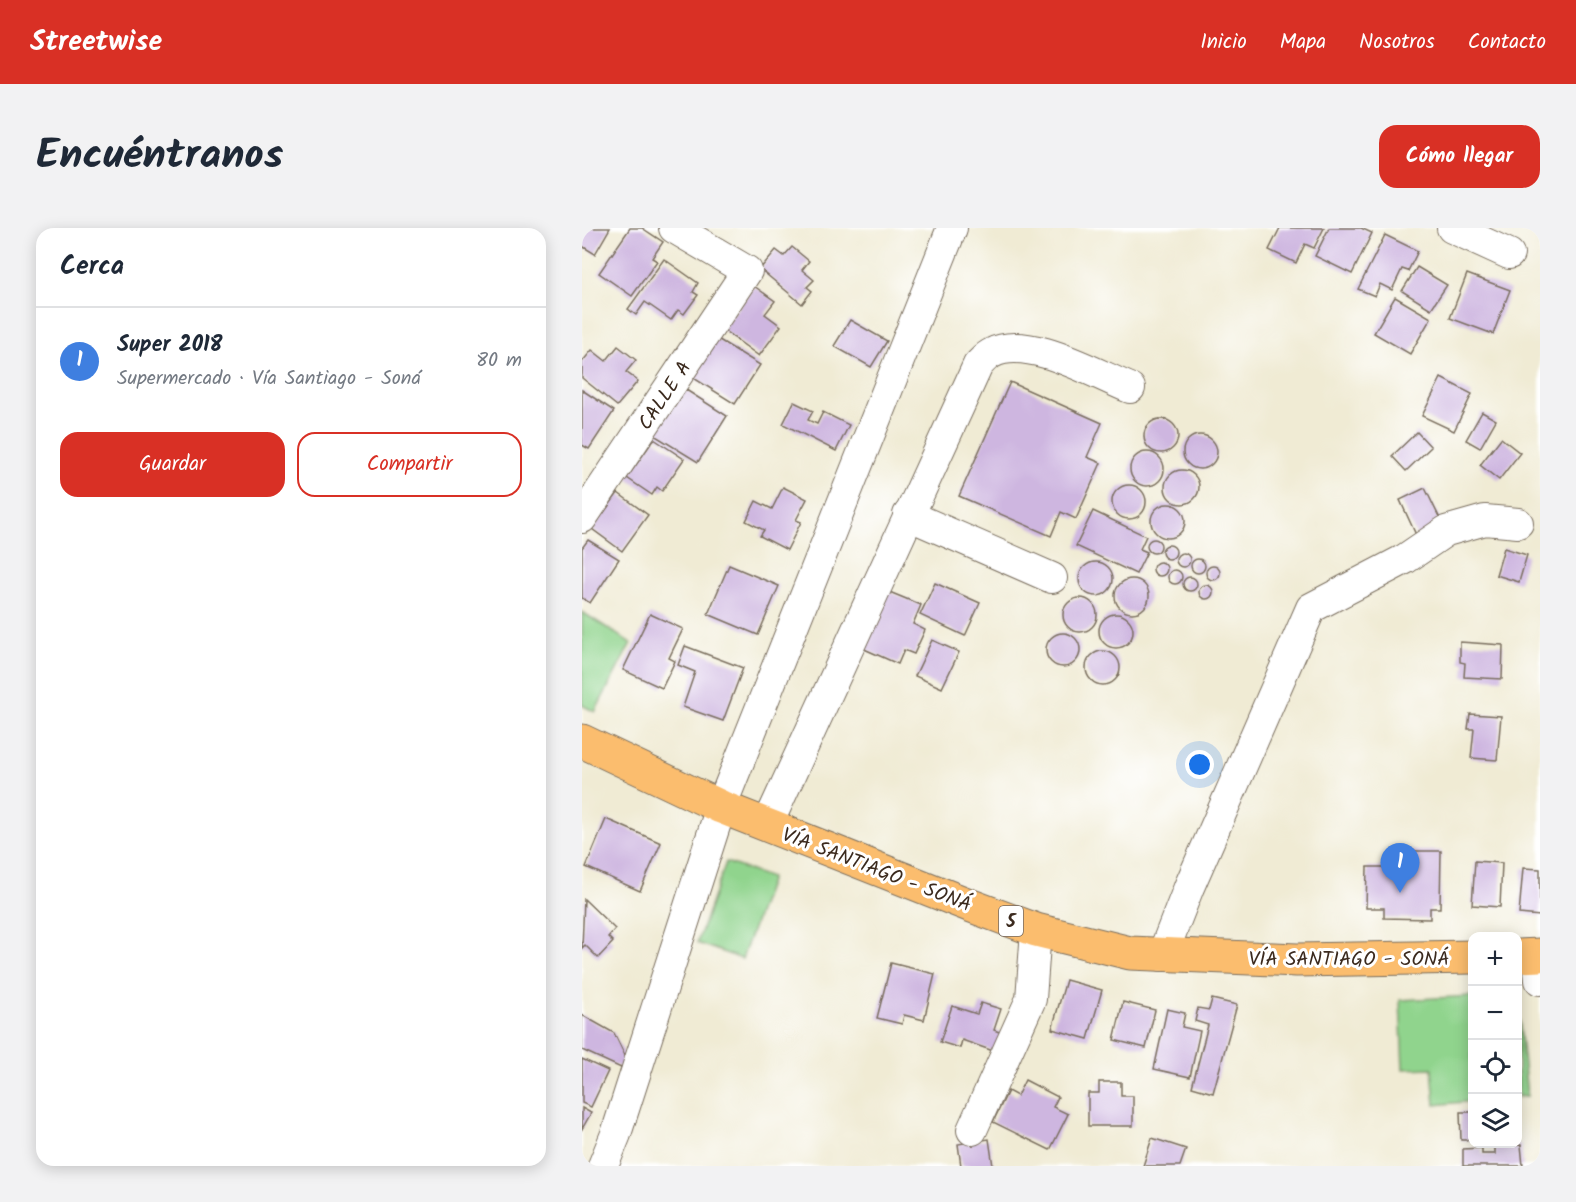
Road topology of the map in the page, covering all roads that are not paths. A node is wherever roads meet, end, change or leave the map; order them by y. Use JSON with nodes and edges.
{"nodes":[{"id":1,"x":674,"y":228,"type":"edge"},
{"id":2,"x":952,"y":228,"type":"edge"},
{"id":3,"x":1452,"y":228,"type":"edge"},
{"id":4,"x":1509,"y":254,"type":"dead end"},
{"id":5,"x":1130,"y":388,"type":"dead end"},
{"id":6,"x":908,"y":515,"type":"junction"},
{"id":7,"x":582,"y":518,"type":"edge"},
{"id":8,"x":1518,"y":523,"type":"dead end"},
{"id":9,"x":1052,"y":578,"type":"dead end"},
{"id":10,"x":582,"y":741,"type":"edge"},
{"id":11,"x":721,"y":807,"type":"junction"},
{"id":12,"x":767,"y":826,"type":"junction"},
{"id":13,"x":1036,"y":930,"type":"junction"},
{"id":14,"x":1162,"y":956,"type":"junction"},
{"id":15,"x":1468,"y":957,"type":"edge"},
{"id":16,"x":972,"y":1130,"type":"dead end"},
{"id":17,"x":603,"y":1166,"type":"edge"}],
"edges":[{"from":1,"to":7,"type":"street","name":"CALLE A"},
{"from":2,"to":11,"type":"street"},
{"from":3,"to":4,"type":"street"},
{"from":5,"to":6,"type":"street"},
{"from":6,"to":9,"type":"street"},
{"from":6,"to":12,"type":"street"},
{"from":8,"to":14,"type":"street"},
{"from":10,"to":11,"type":"main road","name":"VÍA SANTIAGO - SONÁ","number":"5"},
{"from":11,"to":12,"type":"main road","name":"VÍA SANTIAGO - SONÁ","number":"5"},
{"from":11,"to":17,"type":"street"},
{"from":12,"to":13,"type":"main road","name":"VÍA SANTIAGO - SONÁ","number":"5"},
{"from":13,"to":14,"type":"main road","name":"VÍA SANTIAGO - SONÁ","number":"5"},
{"from":13,"to":16,"type":"street"},
{"from":14,"to":15,"type":"main road","name":"VÍA SANTIAGO - SONÁ","number":"5"}]}
